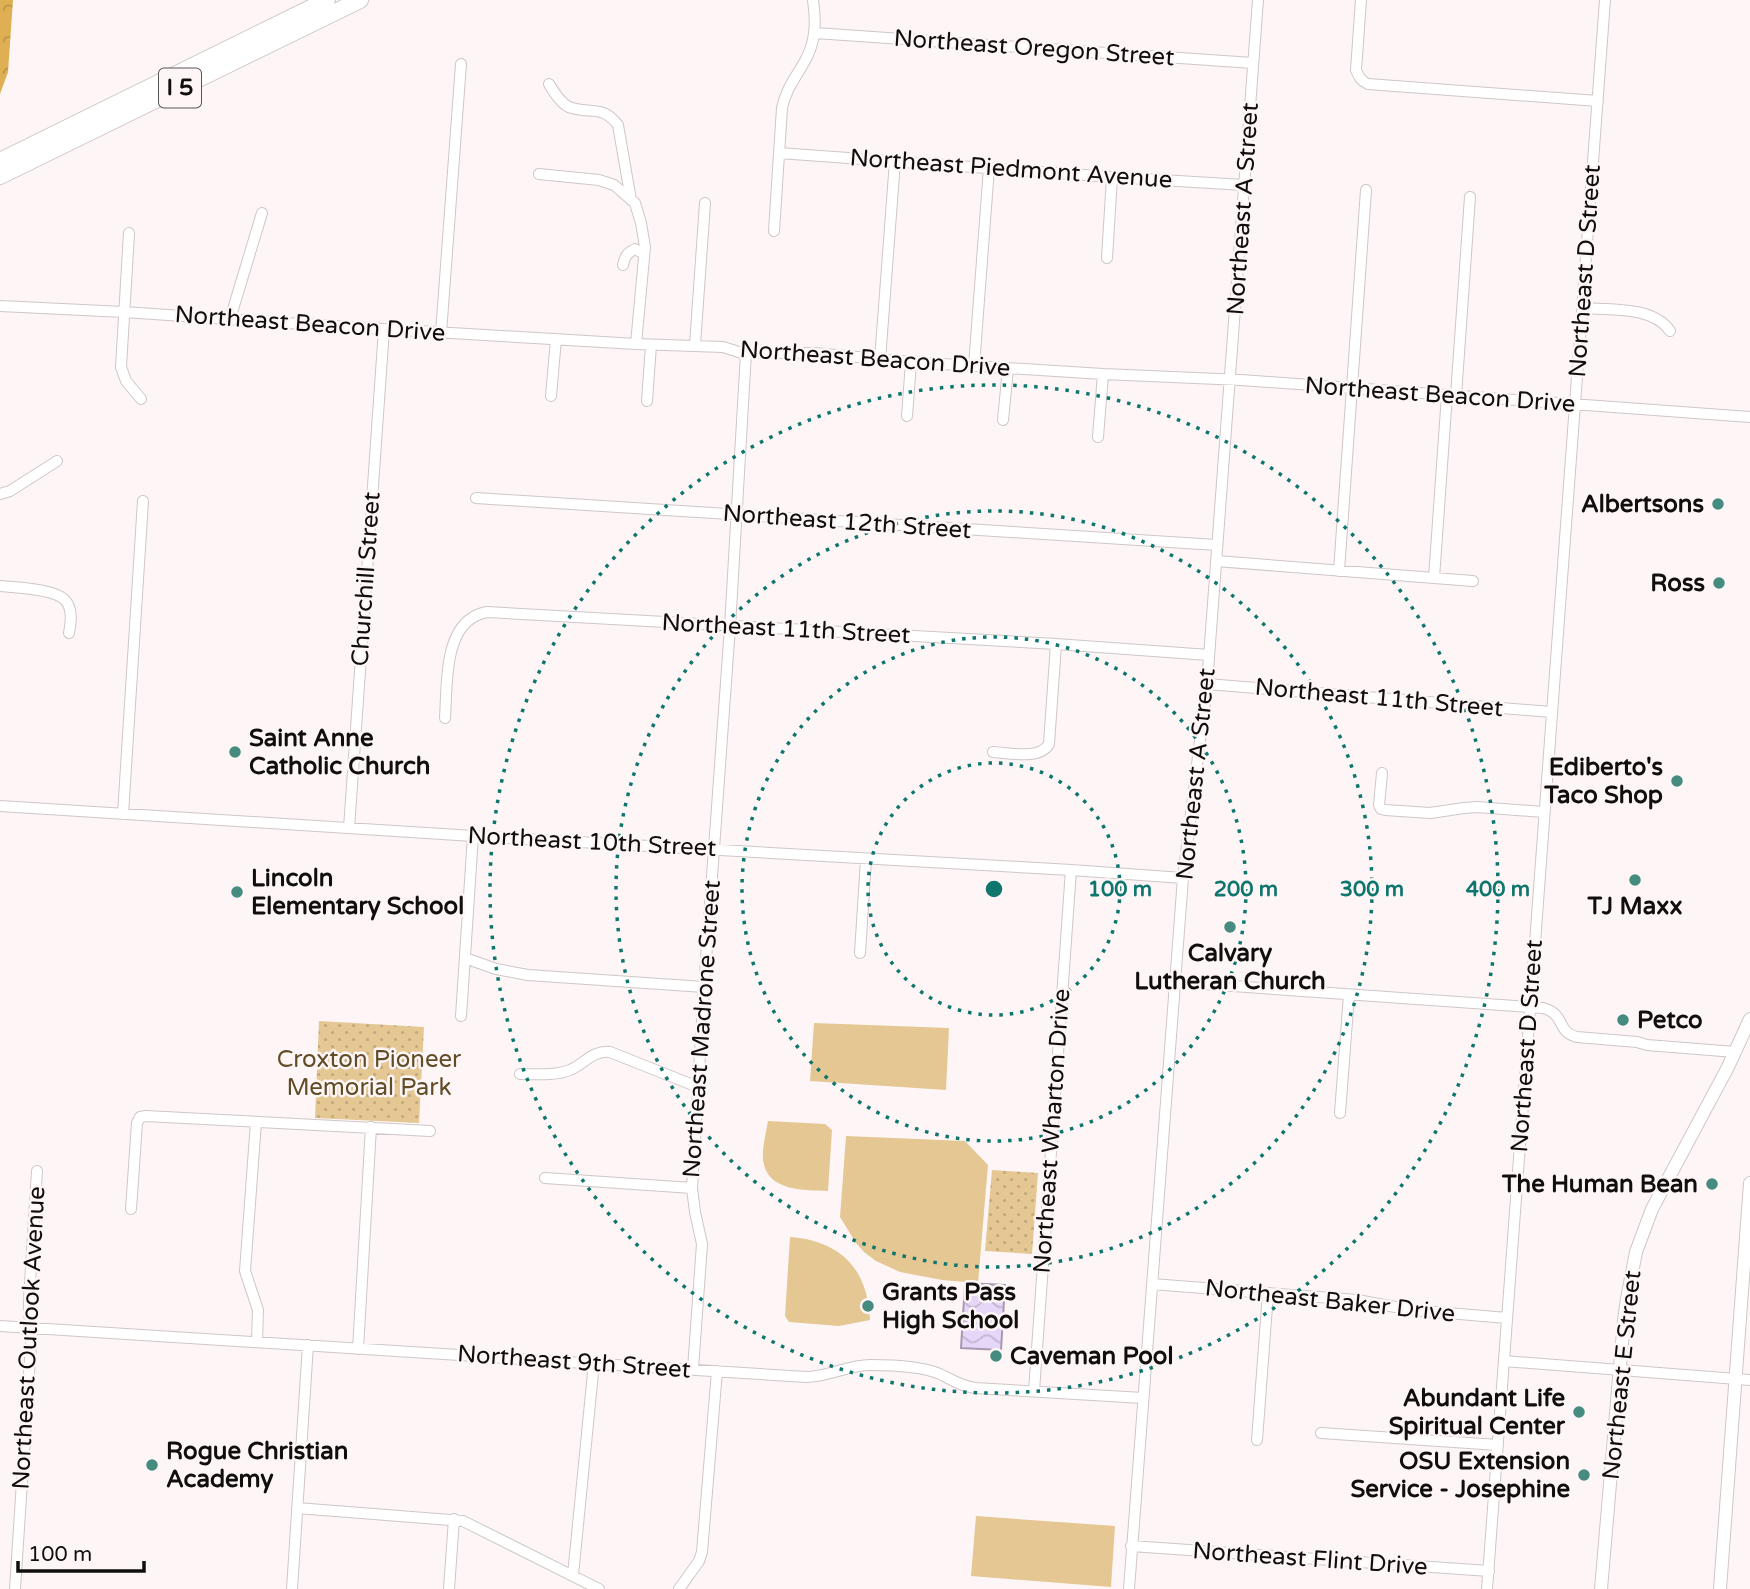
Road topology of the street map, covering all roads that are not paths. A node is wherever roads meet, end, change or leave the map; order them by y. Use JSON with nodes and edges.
{"nodes":[{"id":1,"x":327,"y":0,"type":"edge"},
{"id":2,"x":360,"y":0,"type":"edge"},
{"id":3,"x":813,"y":0,"type":"edge"},
{"id":4,"x":1258,"y":0,"type":"edge"},
{"id":5,"x":1361,"y":0,"type":"edge"},
{"id":6,"x":1605,"y":0,"type":"edge"},
{"id":7,"x":815,"y":33,"type":"junction"},
{"id":8,"x":1253,"y":63,"type":"junction"},
{"id":9,"x":461,"y":64,"type":"dead end"},
{"id":10,"x":549,"y":84,"type":"dead end"},
{"id":11,"x":1598,"y":101,"type":"junction"},
{"id":12,"x":779,"y":152,"type":"junction"},
{"id":13,"x":0,"y":161,"type":"edge"},
{"id":14,"x":895,"y":161,"type":"junction"},
{"id":15,"x":989,"y":168,"type":"junction"},
{"id":16,"x":539,"y":174,"type":"dead end"},
{"id":17,"x":0,"y":176,"type":"edge"},
{"id":18,"x":1112,"y":177,"type":"junction"},
{"id":19,"x":1244,"y":185,"type":"junction"},
{"id":20,"x":1366,"y":190,"type":"dead end"},
{"id":21,"x":1470,"y":197,"type":"dead end"},
{"id":22,"x":631,"y":200,"type":"junction"},
{"id":23,"x":705,"y":203,"type":"dead end"},
{"id":24,"x":262,"y":213,"type":"dead end"},
{"id":25,"x":774,"y":231,"type":"dead end"},
{"id":26,"x":129,"y":233,"type":"dead end"},
{"id":27,"x":644,"y":254,"type":"junction"},
{"id":28,"x":1107,"y":258,"type":"dead end"},
{"id":29,"x":623,"y":265,"type":"dead end"},
{"id":30,"x":0,"y":306,"type":"edge"},
{"id":31,"x":1582,"y":308,"type":"junction"},
{"id":32,"x":124,"y":312,"type":"junction"},
{"id":33,"x":230,"y":319,"type":"junction"},
{"id":34,"x":384,"y":329,"type":"junction"},
{"id":35,"x":1670,"y":331,"type":"dead end"},
{"id":36,"x":441,"y":333,"type":"junction"},
{"id":37,"x":556,"y":339,"type":"junction"},
{"id":38,"x":636,"y":344,"type":"junction"},
{"id":39,"x":651,"y":345,"type":"junction"},
{"id":40,"x":695,"y":345,"type":"junction"},
{"id":41,"x":746,"y":353,"type":"junction"},
{"id":42,"x":880,"y":359,"type":"junction"},
{"id":43,"x":911,"y":362,"type":"junction"},
{"id":44,"x":974,"y":366,"type":"junction"},
{"id":45,"x":1007,"y":368,"type":"junction"},
{"id":46,"x":1103,"y":374,"type":"junction"},
{"id":47,"x":1230,"y":380,"type":"junction"},
{"id":48,"x":1352,"y":388,"type":"junction"},
{"id":49,"x":551,"y":396,"type":"dead end"},
{"id":50,"x":1452,"y":396,"type":"junction"},
{"id":51,"x":141,"y":399,"type":"dead end"},
{"id":52,"x":647,"y":401,"type":"dead end"},
{"id":53,"x":1575,"y":405,"type":"junction"},
{"id":54,"x":907,"y":416,"type":"dead end"},
{"id":55,"x":1750,"y":417,"type":"edge"},
{"id":56,"x":1003,"y":420,"type":"dead end"},
{"id":57,"x":1098,"y":437,"type":"dead end"},
{"id":58,"x":57,"y":461,"type":"dead end"},
{"id":59,"x":0,"y":494,"type":"edge"},
{"id":60,"x":477,"y":498,"type":"dead end"},
{"id":61,"x":143,"y":501,"type":"dead end"},
{"id":62,"x":737,"y":515,"type":"junction"},
{"id":63,"x":1217,"y":545,"type":"junction"},
{"id":64,"x":1216,"y":561,"type":"junction"},
{"id":65,"x":1339,"y":571,"type":"junction"},
{"id":66,"x":1434,"y":578,"type":"junction"},
{"id":67,"x":1473,"y":581,"type":"dead end"},
{"id":68,"x":0,"y":586,"type":"edge"},
{"id":69,"x":730,"y":626,"type":"junction"},
{"id":70,"x":69,"y":633,"type":"dead end"},
{"id":71,"x":1056,"y":644,"type":"junction"},
{"id":72,"x":1209,"y":655,"type":"junction"},
{"id":73,"x":1207,"y":684,"type":"junction"},
{"id":74,"x":1551,"y":712,"type":"junction"},
{"id":75,"x":445,"y":718,"type":"dead end"},
{"id":76,"x":993,"y":752,"type":"dead end"},
{"id":77,"x":1382,"y":773,"type":"dead end"},
{"id":78,"x":0,"y":806,"type":"edge"},
{"id":79,"x":1544,"y":812,"type":"junction"},
{"id":80,"x":123,"y":814,"type":"junction"},
{"id":81,"x":349,"y":828,"type":"junction"},
{"id":82,"x":473,"y":836,"type":"junction"},
{"id":83,"x":714,"y":849,"type":"junction"},
{"id":84,"x":866,"y":859,"type":"junction"},
{"id":85,"x":1071,"y":870,"type":"junction"},
{"id":86,"x":1183,"y":878,"type":"junction"},
{"id":87,"x":860,"y":953,"type":"dead end"},
{"id":88,"x":465,"y":958,"type":"junction"},
{"id":89,"x":1175,"y":982,"type":"junction"},
{"id":90,"x":704,"y":986,"type":"junction"},
{"id":91,"x":1349,"y":995,"type":"junction"},
{"id":92,"x":1530,"y":1007,"type":"junction"},
{"id":93,"x":461,"y":1016,"type":"dead end"},
{"id":94,"x":1750,"y":1019,"type":"edge"},
{"id":95,"x":1735,"y":1052,"type":"junction"},
{"id":96,"x":520,"y":1074,"type":"dead end"},
{"id":97,"x":698,"y":1087,"type":"junction"},
{"id":98,"x":1340,"y":1113,"type":"dead end"},
{"id":99,"x":256,"y":1122,"type":"junction"},
{"id":100,"x":371,"y":1127,"type":"junction"},
{"id":101,"x":430,"y":1131,"type":"dead end"},
{"id":102,"x":37,"y":1171,"type":"dead end"},
{"id":103,"x":545,"y":1178,"type":"dead end"},
{"id":104,"x":1750,"y":1183,"type":"edge"},
{"id":105,"x":692,"y":1188,"type":"junction"},
{"id":106,"x":131,"y":1209,"type":"dead end"},
{"id":107,"x":1152,"y":1284,"type":"junction"},
{"id":108,"x":1268,"y":1293,"type":"junction"},
{"id":109,"x":1507,"y":1318,"type":"junction"},
{"id":110,"x":0,"y":1326,"type":"edge"},
{"id":111,"x":32,"y":1328,"type":"junction"},
{"id":112,"x":257,"y":1341,"type":"junction"},
{"id":113,"x":308,"y":1345,"type":"junction"},
{"id":114,"x":358,"y":1349,"type":"junction"},
{"id":115,"x":1504,"y":1361,"type":"junction"},
{"id":116,"x":594,"y":1363,"type":"junction"},
{"id":117,"x":1619,"y":1369,"type":"junction"},
{"id":118,"x":694,"y":1370,"type":"junction"},
{"id":119,"x":717,"y":1371,"type":"junction"},
{"id":120,"x":1736,"y":1379,"type":"junction"},
{"id":121,"x":1750,"y":1380,"type":"edge"},
{"id":122,"x":1034,"y":1391,"type":"junction"},
{"id":123,"x":1143,"y":1398,"type":"junction"},
{"id":124,"x":1321,"y":1433,"type":"dead end"},
{"id":125,"x":1258,"y":1440,"type":"dead end"},
{"id":126,"x":1498,"y":1445,"type":"junction"},
{"id":127,"x":297,"y":1508,"type":"junction"},
{"id":128,"x":454,"y":1519,"type":"junction"},
{"id":129,"x":1131,"y":1546,"type":"junction"},
{"id":130,"x":1489,"y":1571,"type":"junction"},
{"id":131,"x":573,"y":1575,"type":"junction"},
{"id":132,"x":15,"y":1589,"type":"edge"},
{"id":133,"x":292,"y":1589,"type":"edge"},
{"id":134,"x":449,"y":1589,"type":"edge"},
{"id":135,"x":599,"y":1589,"type":"edge"},
{"id":136,"x":679,"y":1589,"type":"edge"},
{"id":137,"x":1129,"y":1589,"type":"edge"},
{"id":138,"x":1488,"y":1589,"type":"edge"},
{"id":139,"x":1601,"y":1589,"type":"edge"},
{"id":140,"x":1720,"y":1589,"type":"edge"}],
"edges":[{"from":1,"to":13,"type":"highway","number":"I 5"},
{"from":2,"to":17,"type":"highway","number":"I 5"},
{"from":3,"to":7,"type":"street"},
{"from":4,"to":8,"type":"street","name":"Northeast A Street"},
{"from":5,"to":11,"type":"street"},
{"from":6,"to":11,"type":"street","name":"Northeast D Street"},
{"from":7,"to":8,"type":"street","name":"Northeast Oregon Street"},
{"from":7,"to":12,"type":"street"},
{"from":8,"to":19,"type":"street","name":"Northeast A Street"},
{"from":9,"to":36,"type":"street"},
{"from":10,"to":22,"type":"street"},
{"from":11,"to":31,"type":"street","name":"Northeast D Street"},
{"from":12,"to":14,"type":"street","name":"Northeast Piedmont Avenue"},
{"from":12,"to":25,"type":"street"},
{"from":14,"to":15,"type":"street","name":"Northeast Piedmont Avenue"},
{"from":14,"to":42,"type":"street"},
{"from":15,"to":18,"type":"street","name":"Northeast Piedmont Avenue"},
{"from":15,"to":44,"type":"street"},
{"from":16,"to":22,"type":"street"},
{"from":18,"to":19,"type":"street","name":"Northeast Piedmont Avenue"},
{"from":18,"to":28,"type":"street"},
{"from":19,"to":47,"type":"street","name":"Northeast A Street"},
{"from":20,"to":48,"type":"street"},
{"from":21,"to":50,"type":"street"},
{"from":22,"to":27,"type":"street"},
{"from":23,"to":40,"type":"street"},
{"from":24,"to":33,"type":"street"},
{"from":26,"to":32,"type":"street"},
{"from":27,"to":29,"type":"street"},
{"from":27,"to":38,"type":"street"},
{"from":30,"to":32,"type":"street","name":"Northeast Beacon Drive"},
{"from":31,"to":35,"type":"street"},
{"from":31,"to":53,"type":"street","name":"Northeast D Street"},
{"from":32,"to":33,"type":"street","name":"Northeast Beacon Drive"},
{"from":32,"to":51,"type":"street"},
{"from":33,"to":34,"type":"street","name":"Northeast Beacon Drive"},
{"from":34,"to":36,"type":"street","name":"Northeast Beacon Drive"},
{"from":34,"to":81,"type":"street","name":"Churchill Street"},
{"from":36,"to":37,"type":"street","name":"Northeast Beacon Drive"},
{"from":37,"to":38,"type":"street","name":"Northeast Beacon Drive"},
{"from":37,"to":49,"type":"street"},
{"from":38,"to":39,"type":"street","name":"Northeast Beacon Drive"},
{"from":39,"to":40,"type":"street","name":"Northeast Beacon Drive"},
{"from":39,"to":52,"type":"street"},
{"from":40,"to":41,"type":"street","name":"Northeast Beacon Drive"},
{"from":41,"to":42,"type":"street","name":"Northeast Beacon Drive"},
{"from":41,"to":62,"type":"street","name":"Northeast Madrone Street"},
{"from":42,"to":43,"type":"street","name":"Northeast Beacon Drive"},
{"from":43,"to":44,"type":"street","name":"Northeast Beacon Drive"},
{"from":43,"to":54,"type":"street"},
{"from":44,"to":45,"type":"street","name":"Northeast Beacon Drive"},
{"from":45,"to":46,"type":"street","name":"Northeast Beacon Drive"},
{"from":45,"to":56,"type":"street"},
{"from":46,"to":47,"type":"street","name":"Northeast Beacon Drive"},
{"from":46,"to":57,"type":"street"},
{"from":47,"to":48,"type":"street","name":"Northeast Beacon Drive"},
{"from":47,"to":63,"type":"street","name":"Northeast A Street"},
{"from":48,"to":50,"type":"street","name":"Northeast Beacon Drive"},
{"from":48,"to":65,"type":"street"},
{"from":50,"to":53,"type":"street","name":"Northeast Beacon Drive"},
{"from":50,"to":66,"type":"street"},
{"from":53,"to":55,"type":"street","name":"Northeast Beacon Drive"},
{"from":53,"to":74,"type":"street","name":"Northeast D Street"},
{"from":58,"to":59,"type":"street"},
{"from":60,"to":62,"type":"street","name":"Northeast 12th Street"},
{"from":61,"to":80,"type":"street"},
{"from":62,"to":63,"type":"street","name":"Northeast 12th Street"},
{"from":62,"to":69,"type":"street","name":"Northeast Madrone Street"},
{"from":63,"to":64,"type":"street","name":"Northeast A Street"},
{"from":64,"to":65,"type":"street"},
{"from":64,"to":72,"type":"street","name":"Northeast A Street"},
{"from":65,"to":66,"type":"street"},
{"from":66,"to":67,"type":"street"},
{"from":68,"to":70,"type":"street"},
{"from":69,"to":71,"type":"street","name":"Northeast 11th Street"},
{"from":69,"to":75,"type":"street","name":"Northeast 11th Street"},
{"from":69,"to":83,"type":"street","name":"Northeast Madrone Street"},
{"from":71,"to":72,"type":"street","name":"Northeast 11th Street"},
{"from":71,"to":76,"type":"street"},
{"from":72,"to":73,"type":"street","name":"Northeast A Street"},
{"from":73,"to":74,"type":"street","name":"Northeast 11th Street"},
{"from":73,"to":86,"type":"street","name":"Northeast A Street"},
{"from":74,"to":79,"type":"street","name":"Northeast D Street"},
{"from":77,"to":79,"type":"street"},
{"from":78,"to":80,"type":"street","name":"Northeast 10th Street"},
{"from":79,"to":92,"type":"street","name":"Northeast D Street"},
{"from":80,"to":81,"type":"street","name":"Northeast 10th Street"},
{"from":81,"to":82,"type":"street","name":"Northeast 10th Street"},
{"from":82,"to":83,"type":"street","name":"Northeast 10th Street"},
{"from":82,"to":88,"type":"street"},
{"from":83,"to":84,"type":"street","name":"Northeast 10th Street"},
{"from":83,"to":90,"type":"street","name":"Northeast Madrone Street"},
{"from":84,"to":85,"type":"street","name":"Northeast 10th Street"},
{"from":84,"to":87,"type":"street"},
{"from":85,"to":86,"type":"street","name":"Northeast 10th Street"},
{"from":85,"to":122,"type":"street","name":"Northeast Wharton Drive"},
{"from":86,"to":89,"type":"street","name":"Northeast A Street"},
{"from":88,"to":90,"type":"street"},
{"from":88,"to":93,"type":"street"},
{"from":89,"to":91,"type":"street"},
{"from":89,"to":107,"type":"street","name":"Northeast A Street"},
{"from":90,"to":97,"type":"street","name":"Northeast Madrone Street"},
{"from":91,"to":92,"type":"street"},
{"from":91,"to":98,"type":"street"},
{"from":92,"to":95,"type":"street"},
{"from":92,"to":109,"type":"street","name":"Northeast D Street"},
{"from":94,"to":95,"type":"main road","name":"Northeast E Street"},
{"from":95,"to":117,"type":"main road","name":"Northeast E Street"},
{"from":96,"to":97,"type":"street"},
{"from":97,"to":105,"type":"street","name":"Northeast Madrone Street"},
{"from":99,"to":100,"type":"street"},
{"from":99,"to":106,"type":"street"},
{"from":99,"to":112,"type":"street"},
{"from":100,"to":101,"type":"street"},
{"from":100,"to":114,"type":"street"},
{"from":102,"to":111,"type":"street","name":"Northeast Outlook Avenue"},
{"from":103,"to":105,"type":"street"},
{"from":104,"to":120,"type":"main road"},
{"from":105,"to":118,"type":"street","name":"Northeast Madrone Street"},
{"from":107,"to":108,"type":"street","name":"Northeast Baker Drive"},
{"from":107,"to":123,"type":"street","name":"Northeast A Street"},
{"from":108,"to":109,"type":"street","name":"Northeast Baker Drive"},
{"from":108,"to":125,"type":"street"},
{"from":109,"to":115,"type":"street","name":"Northeast D Street"},
{"from":110,"to":111,"type":"street","name":"Northeast 9th Street"},
{"from":111,"to":112,"type":"street","name":"Northeast 9th Street"},
{"from":111,"to":132,"type":"street","name":"Northeast Outlook Avenue"},
{"from":112,"to":113,"type":"street","name":"Northeast 9th Street"},
{"from":113,"to":114,"type":"street","name":"Northeast 9th Street"},
{"from":113,"to":127,"type":"street"},
{"from":114,"to":116,"type":"street","name":"Northeast 9th Street"},
{"from":115,"to":117,"type":"street"},
{"from":115,"to":126,"type":"street","name":"Northeast D Street"},
{"from":116,"to":118,"type":"street","name":"Northeast 9th Street"},
{"from":116,"to":131,"type":"street"},
{"from":117,"to":120,"type":"street"},
{"from":117,"to":139,"type":"main road","name":"Northeast E Street"},
{"from":118,"to":119,"type":"street","name":"Northeast 9th Street"},
{"from":119,"to":122,"type":"street","name":"Northeast 9th Street"},
{"from":119,"to":136,"type":"street"},
{"from":120,"to":121,"type":"street"},
{"from":120,"to":140,"type":"main road"},
{"from":122,"to":123,"type":"street","name":"Northeast 9th Street"},
{"from":123,"to":129,"type":"street","name":"Northeast A Street"},
{"from":124,"to":126,"type":"street"},
{"from":126,"to":130,"type":"street","name":"Northeast D Street"},
{"from":127,"to":128,"type":"street"},
{"from":127,"to":133,"type":"street"},
{"from":128,"to":131,"type":"street"},
{"from":128,"to":134,"type":"street"},
{"from":129,"to":130,"type":"street","name":"Northeast Flint Drive"},
{"from":129,"to":137,"type":"street","name":"Northeast A Street"},
{"from":130,"to":138,"type":"street","name":"Northeast D Street"},
{"from":131,"to":135,"type":"street"}]}
